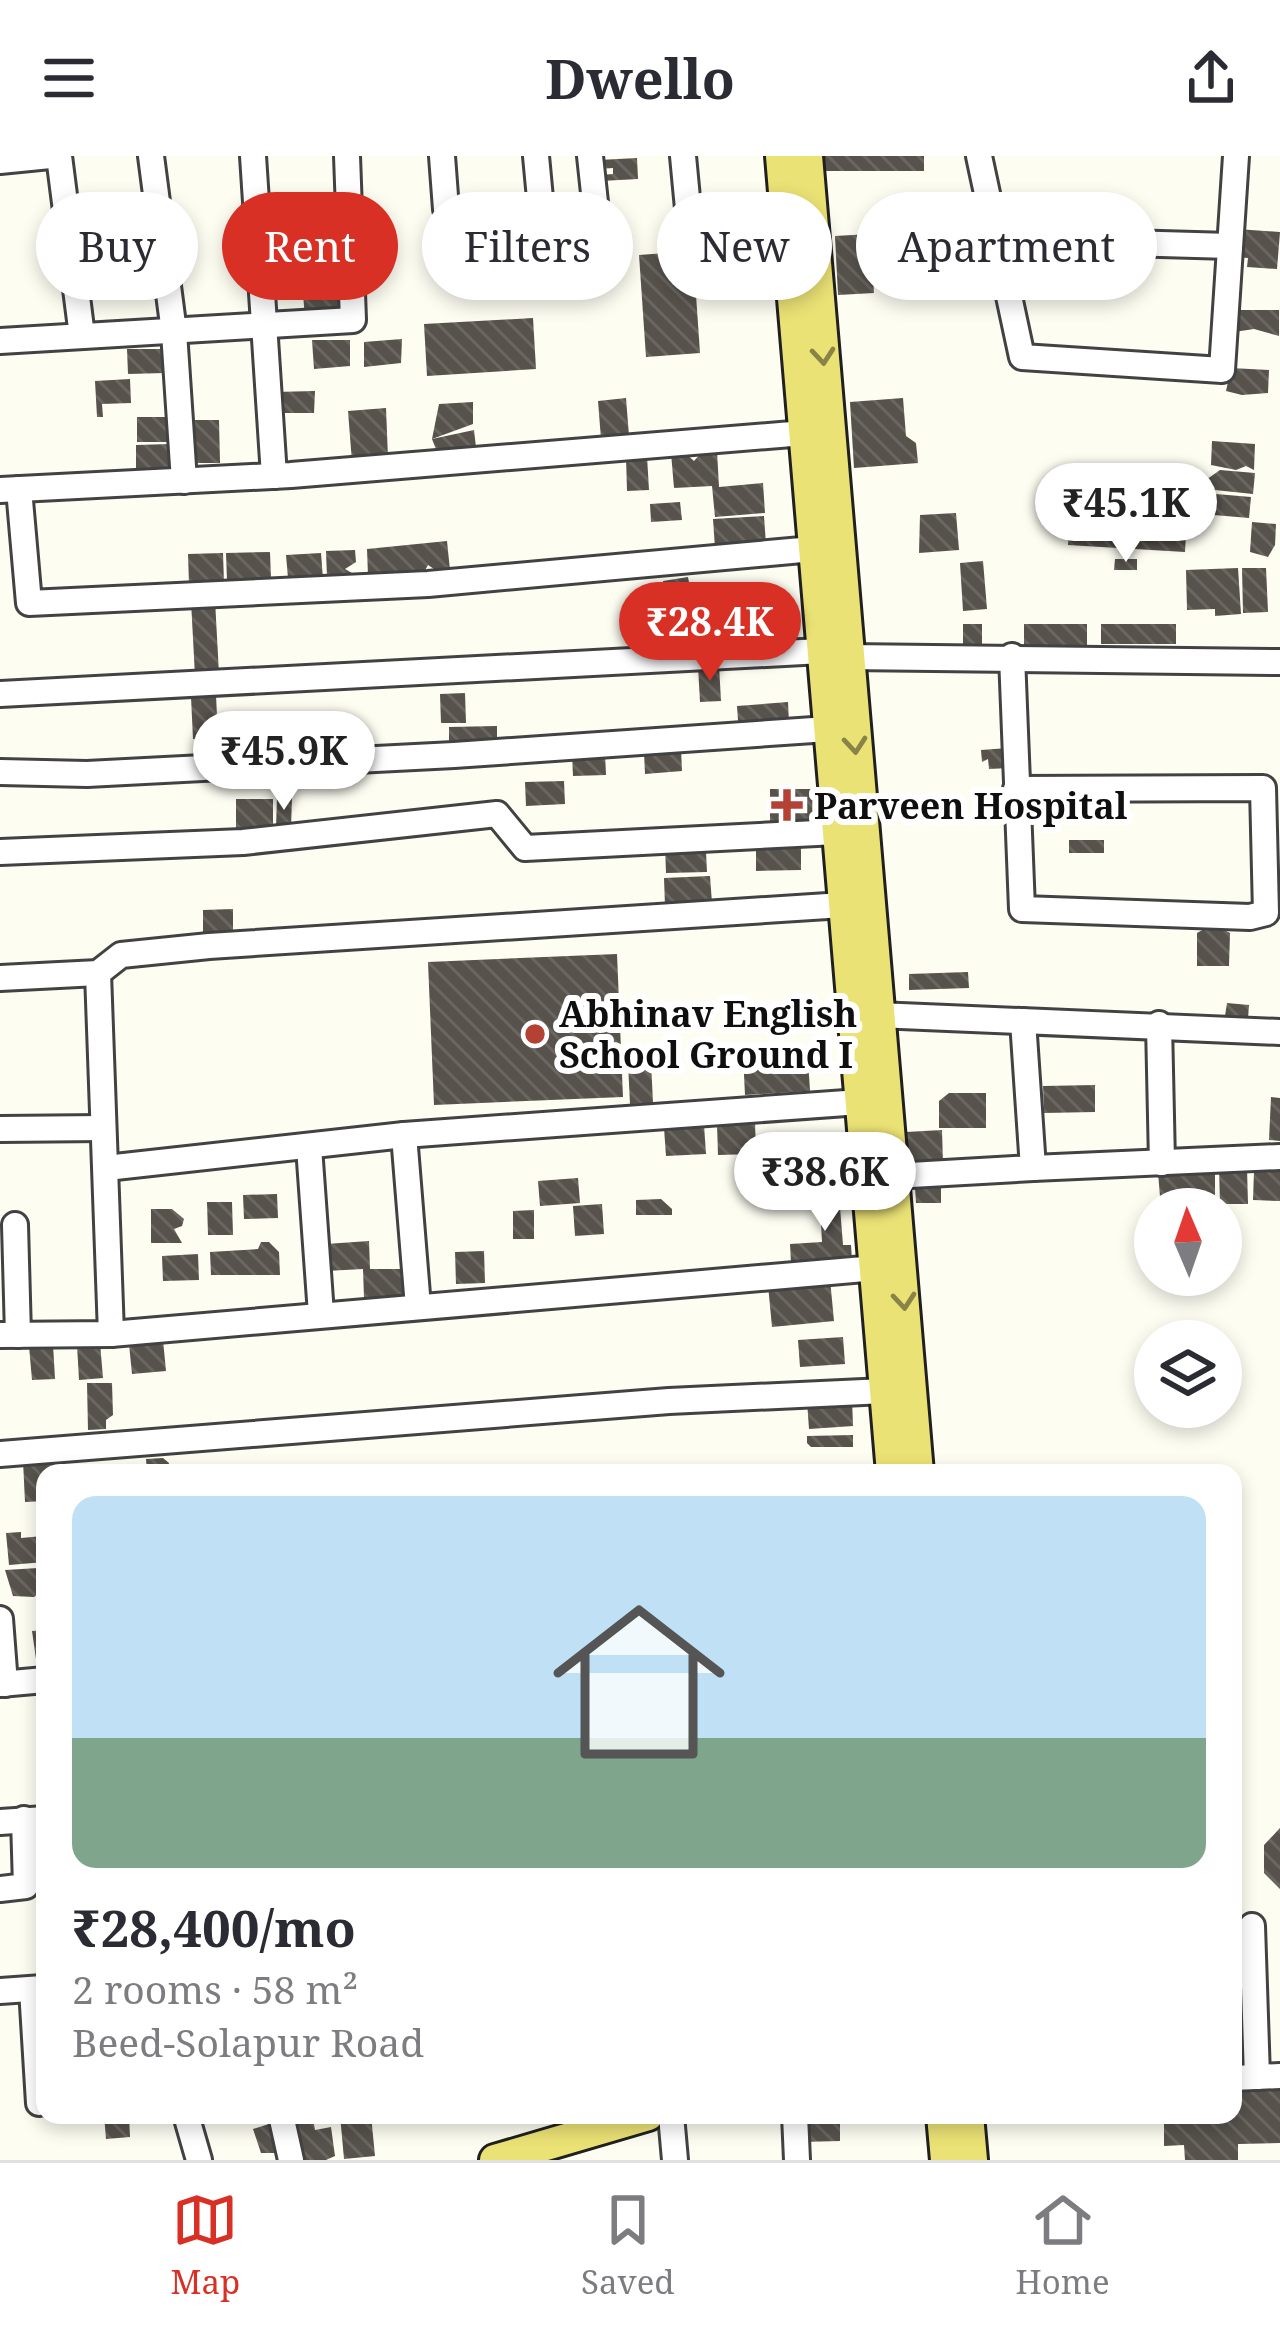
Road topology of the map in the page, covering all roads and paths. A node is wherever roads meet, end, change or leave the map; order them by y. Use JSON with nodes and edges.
{"nodes":[{"id":1,"x":54,"y":156,"type":"edge"},
{"id":2,"x":151,"y":156,"type":"edge"},
{"id":3,"x":253,"y":156,"type":"edge"},
{"id":4,"x":347,"y":156,"type":"edge"},
{"id":5,"x":442,"y":156,"type":"edge"},
{"id":6,"x":536,"y":156,"type":"edge"},
{"id":7,"x":590,"y":156,"type":"edge"},
{"id":8,"x":683,"y":156,"type":"edge"},
{"id":9,"x":781,"y":156,"type":"edge"},
{"id":10,"x":807,"y":156,"type":"edge"},
{"id":11,"x":979,"y":156,"type":"edge"},
{"id":12,"x":1236,"y":156,"type":"edge"},
{"id":13,"x":0,"y":161,"type":"edge"},
{"id":14,"x":445,"y":192,"type":"edge"},
{"id":15,"x":539,"y":192,"type":"edge"},
{"id":16,"x":594,"y":192,"type":"edge"},
{"id":17,"x":686,"y":192,"type":"edge"},
{"id":18,"x":988,"y":192,"type":"edge"},
{"id":19,"x":1157,"y":244,"type":"edge"},
{"id":20,"x":1230,"y":246,"type":"junction"},
{"id":21,"x":1011,"y":300,"type":"edge"},
{"id":22,"x":265,"y":328,"type":"junction"},
{"id":23,"x":174,"y":332,"type":"junction"},
{"id":24,"x":82,"y":336,"type":"junction"},
{"id":25,"x":0,"y":341,"type":"edge"},
{"id":26,"x":804,"y":433,"type":"junction"},
{"id":27,"x":274,"y":476,"type":"junction"},
{"id":28,"x":184,"y":481,"type":"junction"},
{"id":29,"x":10,"y":490,"type":"edge"},
{"id":30,"x":813,"y":549,"type":"junction"},
{"id":31,"x":835,"y":654,"type":"junction"},
{"id":32,"x":1012,"y":656,"type":"junction"},
{"id":33,"x":1280,"y":662,"type":"edge"},
{"id":34,"x":0,"y":694,"type":"edge"},
{"id":35,"x":828,"y":729,"type":"junction"},
{"id":36,"x":0,"y":772,"type":"edge"},
{"id":37,"x":1016,"y":789,"type":"junction"},
{"id":38,"x":837,"y":832,"type":"junction"},
{"id":39,"x":0,"y":852,"type":"edge"},
{"id":40,"x":844,"y":905,"type":"junction"},
{"id":41,"x":98,"y":973,"type":"junction"},
{"id":42,"x":0,"y":978,"type":"edge"},
{"id":43,"x":877,"y":1015,"type":"junction"},
{"id":44,"x":1023,"y":1021,"type":"junction"},
{"id":45,"x":1160,"y":1024,"type":"junction"},
{"id":46,"x":1280,"y":1032,"type":"edge"},
{"id":47,"x":860,"y":1102,"type":"junction"},
{"id":48,"x":103,"y":1128,"type":"junction"},
{"id":49,"x":0,"y":1129,"type":"edge"},
{"id":50,"x":404,"y":1136,"type":"junction"},
{"id":51,"x":309,"y":1147,"type":"junction"},
{"id":52,"x":1280,"y":1157,"type":"edge"},
{"id":53,"x":1162,"y":1163,"type":"junction"},
{"id":54,"x":106,"y":1168,"type":"junction"},
{"id":55,"x":1033,"y":1168,"type":"junction"},
{"id":56,"x":893,"y":1176,"type":"junction"},
{"id":57,"x":15,"y":1225,"type":"dead end"},
{"id":58,"x":876,"y":1268,"type":"junction"},
{"id":59,"x":418,"y":1307,"type":"junction"},
{"id":60,"x":321,"y":1314,"type":"junction"},
{"id":61,"x":111,"y":1334,"type":"junction"},
{"id":62,"x":9,"y":1335,"type":"edge"},
{"id":63,"x":886,"y":1391,"type":"junction"},
{"id":64,"x":0,"y":1454,"type":"edge"},
{"id":65,"x":891,"y":1464,"type":"edge"},
{"id":66,"x":917,"y":1464,"type":"edge"},
{"id":67,"x":0,"y":1618,"type":"edge"},
{"id":68,"x":36,"y":1681,"type":"edge"},
{"id":69,"x":3,"y":1684,"type":"edge"},
{"id":70,"x":23,"y":1820,"type":"edge"},
{"id":71,"x":0,"y":1889,"type":"edge"},
{"id":72,"x":1252,"y":1926,"type":"dead end"},
{"id":73,"x":36,"y":1988,"type":"edge"},
{"id":74,"x":0,"y":1991,"type":"edge"},
{"id":75,"x":1257,"y":2077,"type":"edge"},
{"id":76,"x":189,"y":2124,"type":"edge"},
{"id":77,"x":283,"y":2124,"type":"edge"},
{"id":78,"x":672,"y":2124,"type":"edge"},
{"id":79,"x":795,"y":2124,"type":"edge"},
{"id":80,"x":943,"y":2124,"type":"edge"},
{"id":81,"x":969,"y":2124,"type":"edge"},
{"id":82,"x":577,"y":2125,"type":"edge"},
{"id":83,"x":200,"y":2160,"type":"edge"},
{"id":84,"x":291,"y":2160,"type":"edge"},
{"id":85,"x":495,"y":2160,"type":"edge"},
{"id":86,"x":675,"y":2160,"type":"edge"},
{"id":87,"x":796,"y":2160,"type":"edge"},
{"id":88,"x":946,"y":2160,"type":"edge"},
{"id":89,"x":972,"y":2160,"type":"edge"}],
"edges":[{"from":1,"to":13,"type":"street"},
{"from":1,"to":24,"type":"street"},
{"from":2,"to":23,"type":"street"},
{"from":3,"to":22,"type":"street"},
{"from":4,"to":22,"type":"street"},
{"from":5,"to":14,"type":"street"},
{"from":6,"to":15,"type":"street"},
{"from":7,"to":16,"type":"street"},
{"from":8,"to":17,"type":"street"},
{"from":9,"to":26,"type":"main road"},
{"from":10,"to":31,"type":"main road","one_way":true},
{"from":11,"to":18,"type":"street"},
{"from":12,"to":20,"type":"street"},
{"from":19,"to":20,"type":"street"},
{"from":20,"to":21,"type":"street"},
{"from":22,"to":23,"type":"street"},
{"from":22,"to":27,"type":"street"},
{"from":23,"to":24,"type":"street"},
{"from":23,"to":28,"type":"street"},
{"from":24,"to":25,"type":"street"},
{"from":26,"to":27,"type":"street"},
{"from":26,"to":30,"type":"main road"},
{"from":27,"to":28,"type":"street"},
{"from":28,"to":29,"type":"street"},
{"from":29,"to":30,"type":"street"},
{"from":30,"to":31,"type":"main road"},
{"from":31,"to":32,"type":"street"},
{"from":31,"to":34,"type":"street"},
{"from":31,"to":35,"type":"main road"},
{"from":31,"to":43,"type":"main road","one_way":true},
{"from":32,"to":33,"type":"street"},
{"from":32,"to":37,"type":"street"},
{"from":35,"to":36,"type":"street"},
{"from":35,"to":38,"type":"main road"},
{"from":37,"to":37,"type":"street"},
{"from":38,"to":39,"type":"street"},
{"from":38,"to":40,"type":"main road"},
{"from":40,"to":41,"type":"street"},
{"from":40,"to":47,"type":"main road"},
{"from":41,"to":42,"type":"street"},
{"from":41,"to":48,"type":"street"},
{"from":43,"to":44,"type":"street"},
{"from":43,"to":56,"type":"main road"},
{"from":44,"to":45,"type":"street"},
{"from":44,"to":55,"type":"street"},
{"from":45,"to":46,"type":"street"},
{"from":45,"to":53,"type":"street"},
{"from":47,"to":50,"type":"street"},
{"from":47,"to":58,"type":"main road"},
{"from":48,"to":49,"type":"street"},
{"from":48,"to":54,"type":"street"},
{"from":50,"to":51,"type":"street"},
{"from":50,"to":59,"type":"street"},
{"from":51,"to":54,"type":"street"},
{"from":51,"to":60,"type":"street"},
{"from":52,"to":53,"type":"street"},
{"from":53,"to":55,"type":"street"},
{"from":54,"to":61,"type":"street"},
{"from":55,"to":56,"type":"street"},
{"from":56,"to":66,"type":"main road","one_way":true},
{"from":57,"to":62,"type":"street"},
{"from":58,"to":59,"type":"street"},
{"from":58,"to":63,"type":"main road"},
{"from":59,"to":60,"type":"street"},
{"from":60,"to":61,"type":"street"},
{"from":61,"to":62,"type":"street"},
{"from":63,"to":64,"type":"street"},
{"from":63,"to":65,"type":"main road"},
{"from":67,"to":69,"type":"street"},
{"from":68,"to":69,"type":"street"},
{"from":70,"to":71,"type":"street"},
{"from":72,"to":75,"type":"street"},
{"from":73,"to":74,"type":"street"},
{"from":76,"to":83,"type":"street"},
{"from":77,"to":84,"type":"street"},
{"from":78,"to":86,"type":"street"},
{"from":79,"to":87,"type":"street"},
{"from":80,"to":88,"type":"main road"},
{"from":81,"to":89,"type":"main road"},
{"from":82,"to":85,"type":"main road"}]}
